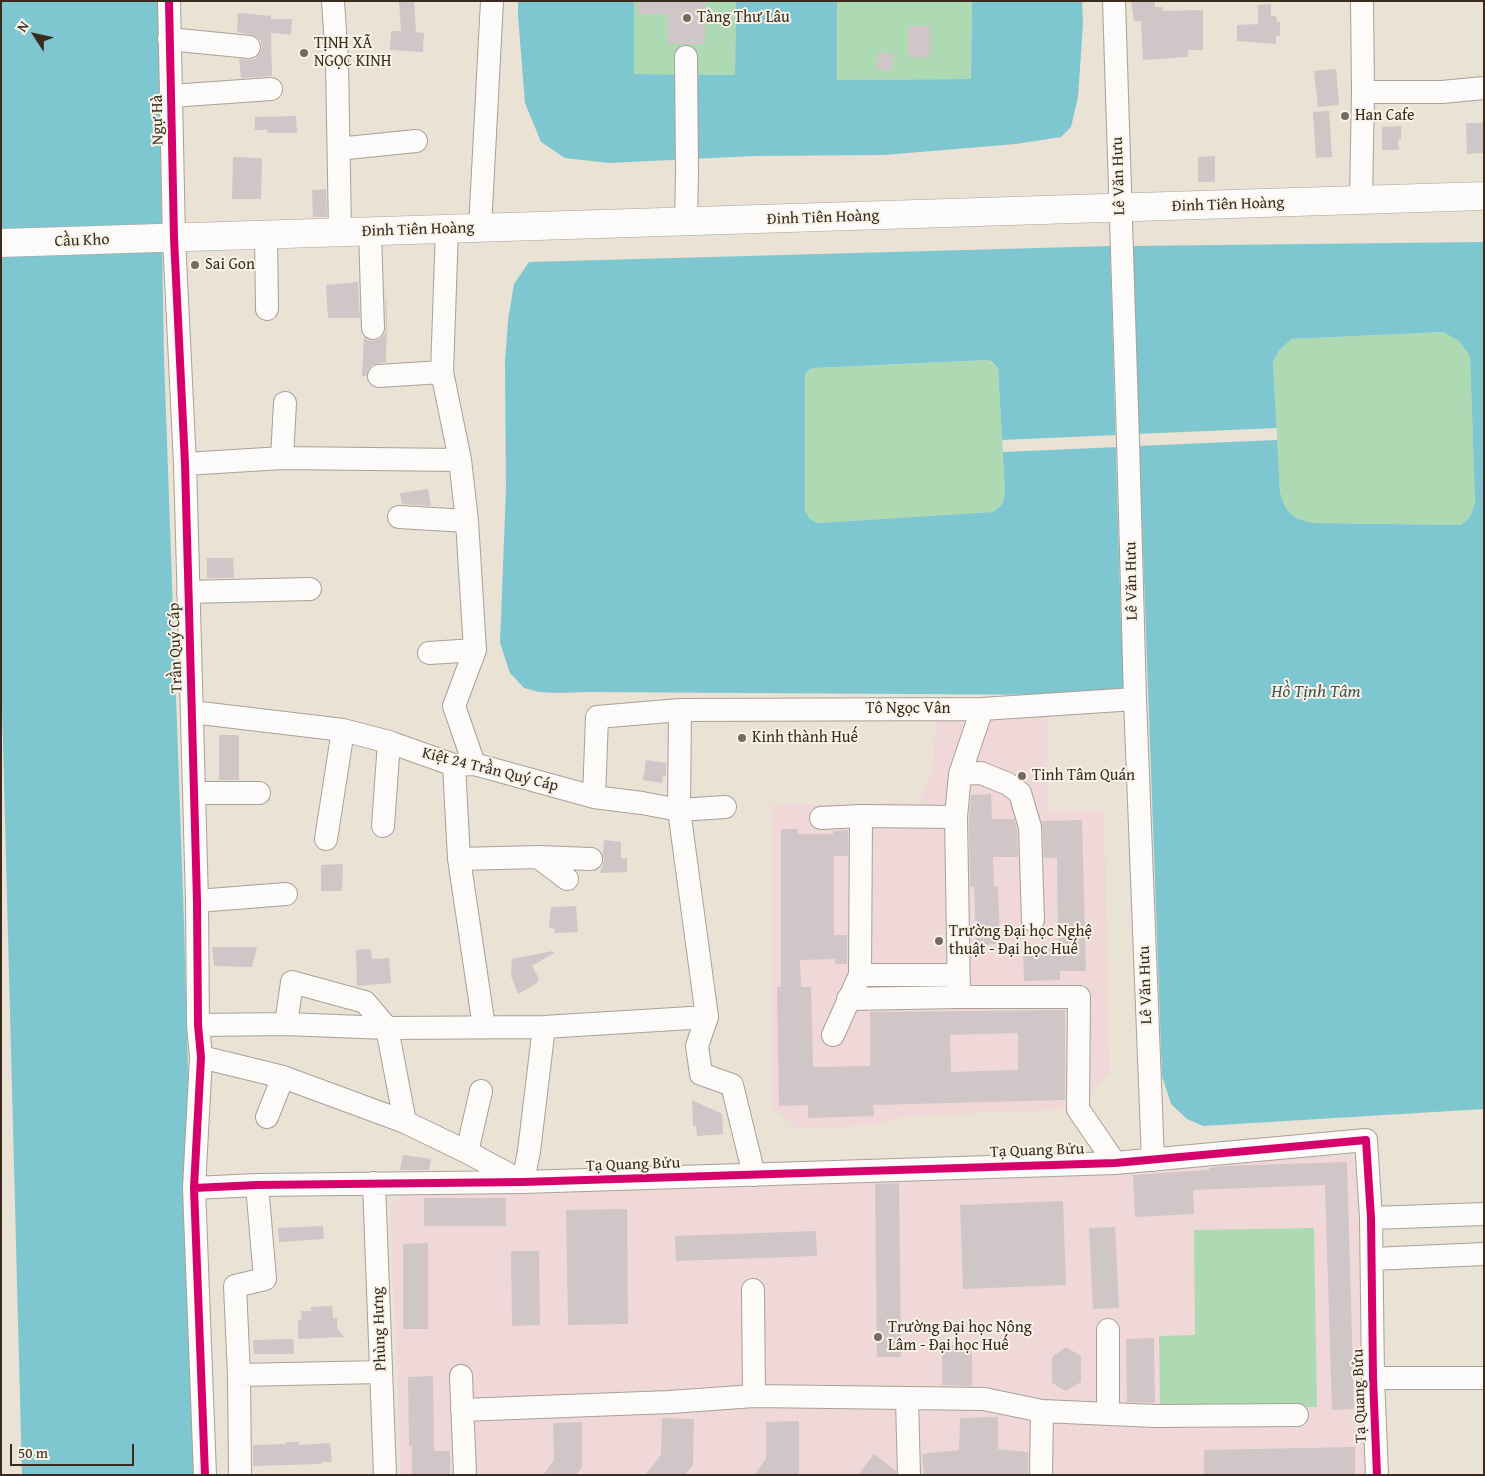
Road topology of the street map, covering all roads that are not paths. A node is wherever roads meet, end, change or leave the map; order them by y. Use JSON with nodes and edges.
{"nodes":[{"id":1,"x":169,"y":1,"type":"edge"},
{"id":2,"x":333,"y":1,"type":"edge"},
{"id":3,"x":492,"y":1,"type":"edge"},
{"id":4,"x":1114,"y":1,"type":"edge"},
{"id":5,"x":1362,"y":1,"type":"edge"},
{"id":6,"x":169,"y":39,"type":"junction"},
{"id":7,"x":249,"y":47,"type":"dead end"},
{"id":8,"x":686,"y":64,"type":"dead end"},
{"id":9,"x":1484,"y":88,"type":"edge"},
{"id":10,"x":271,"y":89,"type":"dead end"},
{"id":11,"x":1363,"y":92,"type":"junction"},
{"id":12,"x":171,"y":96,"type":"junction"},
{"id":13,"x":416,"y":141,"type":"dead end"},
{"id":14,"x":346,"y":148,"type":"dead end"},
{"id":15,"x":1484,"y":196,"type":"edge"},
{"id":16,"x":1361,"y":200,"type":"junction"},
{"id":17,"x":1120,"y":208,"type":"junction"},
{"id":18,"x":686,"y":222,"type":"junction"},
{"id":19,"x":480,"y":228,"type":"junction"},
{"id":20,"x":447,"y":229,"type":"junction"},
{"id":21,"x":370,"y":232,"type":"junction"},
{"id":22,"x":340,"y":233,"type":"junction"},
{"id":23,"x":266,"y":235,"type":"junction"},
{"id":24,"x":168,"y":238,"type":"junction"},
{"id":25,"x":1,"y":243,"type":"edge"},
{"id":26,"x":267,"y":309,"type":"dead end"},
{"id":27,"x":372,"y":328,"type":"dead end"},
{"id":28,"x":442,"y":372,"type":"junction"},
{"id":29,"x":379,"y":376,"type":"dead end"},
{"id":30,"x":285,"y":403,"type":"dead end"},
{"id":31,"x":282,"y":458,"type":"junction"},
{"id":32,"x":460,"y":460,"type":"junction"},
{"id":33,"x":185,"y":464,"type":"junction"},
{"id":34,"x":400,"y":517,"type":"dead end"},
{"id":35,"x":467,"y":521,"type":"junction"},
{"id":36,"x":310,"y":589,"type":"dead end"},
{"id":37,"x":188,"y":592,"type":"junction"},
{"id":38,"x":475,"y":650,"type":"junction"},
{"id":39,"x":429,"y":653,"type":"dead end"},
{"id":40,"x":1135,"y":699,"type":"junction"},
{"id":41,"x":982,"y":709,"type":"junction"},
{"id":42,"x":680,"y":710,"type":"junction"},
{"id":43,"x":192,"y":712,"type":"junction"},
{"id":44,"x":343,"y":730,"type":"junction"},
{"id":45,"x":389,"y":742,"type":"junction"},
{"id":46,"x":464,"y":764,"type":"junction"},
{"id":47,"x":960,"y":774,"type":"junction"},
{"id":48,"x":194,"y":793,"type":"junction"},
{"id":49,"x":259,"y":793,"type":"dead end"},
{"id":50,"x":594,"y":797,"type":"junction"},
{"id":51,"x":726,"y":807,"type":"dead end"},
{"id":52,"x":679,"y":810,"type":"junction"},
{"id":53,"x":861,"y":816,"type":"junction"},
{"id":54,"x":956,"y":817,"type":"junction"},
{"id":55,"x":821,"y":818,"type":"dead end"},
{"id":56,"x":384,"y":826,"type":"dead end"},
{"id":57,"x":326,"y":839,"type":"dead end"},
{"id":58,"x":538,"y":857,"type":"junction"},
{"id":59,"x":459,"y":859,"type":"junction"},
{"id":60,"x":591,"y":859,"type":"dead end"},
{"id":61,"x":567,"y":879,"type":"dead end"},
{"id":62,"x":286,"y":894,"type":"dead end"},
{"id":63,"x":197,"y":901,"type":"junction"},
{"id":64,"x":1033,"y":920,"type":"dead end"},
{"id":65,"x":958,"y":974,"type":"junction"},
{"id":66,"x":860,"y":975,"type":"junction"},
{"id":67,"x":959,"y":997,"type":"junction"},
{"id":68,"x":848,"y":999,"type":"junction"},
{"id":69,"x":707,"y":1017,"type":"junction"},
{"id":70,"x":286,"y":1024,"type":"junction"},
{"id":71,"x":198,"y":1025,"type":"junction"},
{"id":72,"x":484,"y":1027,"type":"junction"},
{"id":73,"x":544,"y":1027,"type":"junction"},
{"id":74,"x":387,"y":1028,"type":"junction"},
{"id":75,"x":833,"y":1035,"type":"dead end"},
{"id":76,"x":201,"y":1057,"type":"junction"},
{"id":77,"x":283,"y":1077,"type":"junction"},
{"id":78,"x":481,"y":1091,"type":"dead end"},
{"id":79,"x":267,"y":1117,"type":"dead end"},
{"id":80,"x":405,"y":1122,"type":"junction"},
{"id":81,"x":467,"y":1152,"type":"junction"},
{"id":82,"x":1153,"y":1160,"type":"junction"},
{"id":83,"x":1115,"y":1162,"type":"junction"},
{"id":84,"x":754,"y":1175,"type":"junction"},
{"id":85,"x":523,"y":1182,"type":"junction"},
{"id":86,"x":374,"y":1183,"type":"junction"},
{"id":87,"x":256,"y":1185,"type":"junction"},
{"id":88,"x":194,"y":1188,"type":"junction"},
{"id":89,"x":1484,"y":1214,"type":"edge"},
{"id":90,"x":1371,"y":1218,"type":"junction"},
{"id":91,"x":1484,"y":1254,"type":"edge"},
{"id":92,"x":1372,"y":1260,"type":"junction"},
{"id":93,"x":753,"y":1290,"type":"dead end"},
{"id":94,"x":1108,"y":1330,"type":"dead end"},
{"id":95,"x":381,"y":1372,"type":"junction"},
{"id":96,"x":239,"y":1375,"type":"junction"},
{"id":97,"x":461,"y":1376,"type":"dead end"},
{"id":98,"x":1373,"y":1378,"type":"junction"},
{"id":99,"x":1484,"y":1378,"type":"edge"},
{"id":100,"x":754,"y":1396,"type":"junction"},
{"id":101,"x":907,"y":1399,"type":"junction"},
{"id":102,"x":462,"y":1410,"type":"junction"},
{"id":103,"x":1042,"y":1411,"type":"junction"},
{"id":104,"x":1108,"y":1414,"type":"junction"},
{"id":105,"x":1297,"y":1415,"type":"dead end"},
{"id":106,"x":205,"y":1475,"type":"edge"},
{"id":107,"x":240,"y":1475,"type":"edge"},
{"id":108,"x":386,"y":1475,"type":"edge"},
{"id":109,"x":466,"y":1475,"type":"edge"},
{"id":110,"x":910,"y":1475,"type":"edge"},
{"id":111,"x":1041,"y":1475,"type":"edge"},
{"id":112,"x":1377,"y":1475,"type":"edge"}],
"edges":[{"from":1,"to":6,"type":"street","name":"Ngự Hà"},
{"from":2,"to":22,"type":"street"},
{"from":3,"to":19,"type":"street"},
{"from":4,"to":17,"type":"street","name":"Lê Văn Hưu"},
{"from":5,"to":11,"type":"street"},
{"from":6,"to":7,"type":"street"},
{"from":6,"to":12,"type":"street","name":"Ngự Hà"},
{"from":8,"to":18,"type":"street"},
{"from":9,"to":11,"type":"street"},
{"from":10,"to":12,"type":"street"},
{"from":11,"to":16,"type":"street"},
{"from":12,"to":24,"type":"street","name":"Ngự Hà"},
{"from":13,"to":14,"type":"street"},
{"from":15,"to":16,"type":"main road","name":"Đinh Tiên Hoàng"},
{"from":16,"to":17,"type":"main road","name":"Đinh Tiên Hoàng"},
{"from":17,"to":18,"type":"main road","name":"Đinh Tiên Hoàng"},
{"from":17,"to":40,"type":"street","name":"Lê Văn Hưu"},
{"from":18,"to":19,"type":"main road","name":"Đinh Tiên Hoàng"},
{"from":19,"to":20,"type":"main road","name":"Đinh Tiên Hoàng"},
{"from":20,"to":21,"type":"main road","name":"Đinh Tiên Hoàng"},
{"from":20,"to":28,"type":"street"},
{"from":21,"to":22,"type":"main road","name":"Đinh Tiên Hoàng"},
{"from":21,"to":27,"type":"street"},
{"from":22,"to":23,"type":"main road","name":"Đinh Tiên Hoàng"},
{"from":23,"to":24,"type":"main road","name":"Đinh Tiên Hoàng"},
{"from":23,"to":26,"type":"street"},
{"from":24,"to":25,"type":"main road","name":"Cầu Kho"},
{"from":24,"to":33,"type":"street","name":"Trần Quý Cáp"},
{"from":28,"to":29,"type":"street"},
{"from":28,"to":32,"type":"street"},
{"from":30,"to":31,"type":"street"},
{"from":31,"to":32,"type":"street"},
{"from":31,"to":33,"type":"street"},
{"from":32,"to":35,"type":"street"},
{"from":33,"to":37,"type":"street","name":"Trần Quý Cáp"},
{"from":34,"to":35,"type":"street"},
{"from":35,"to":38,"type":"street"},
{"from":36,"to":37,"type":"street"},
{"from":37,"to":43,"type":"street","name":"Trần Quý Cáp"},
{"from":38,"to":39,"type":"street"},
{"from":38,"to":46,"type":"street"},
{"from":40,"to":41,"type":"street","name":"Tô Ngọc Vân"},
{"from":40,"to":82,"type":"street","name":"Lê Văn Hưu"},
{"from":41,"to":42,"type":"street","name":"Tô Ngọc Vân"},
{"from":41,"to":47,"type":"street"},
{"from":42,"to":50,"type":"street","name":"Tô Ngọc Vân"},
{"from":42,"to":52,"type":"street"},
{"from":43,"to":44,"type":"street","name":"Kiệt 24 Trần Quý Cáp"},
{"from":43,"to":48,"type":"street","name":"Trần Quý Cáp"},
{"from":44,"to":45,"type":"street","name":"Kiệt 24 Trần Quý Cáp"},
{"from":44,"to":57,"type":"street"},
{"from":45,"to":46,"type":"street","name":"Kiệt 24 Trần Quý Cáp"},
{"from":45,"to":56,"type":"street"},
{"from":46,"to":50,"type":"street","name":"Kiệt 24 Trần Quý Cáp"},
{"from":46,"to":59,"type":"street"},
{"from":47,"to":54,"type":"street"},
{"from":47,"to":64,"type":"street"},
{"from":48,"to":49,"type":"street"},
{"from":48,"to":63,"type":"street","name":"Trần Quý Cáp"},
{"from":50,"to":52,"type":"street","name":"Kiệt 24 Trần Quý Cáp"},
{"from":51,"to":52,"type":"street","name":"Kiệt 24 Trần Quý Cáp"},
{"from":52,"to":69,"type":"street"},
{"from":53,"to":54,"type":"street"},
{"from":53,"to":55,"type":"street"},
{"from":53,"to":66,"type":"street"},
{"from":54,"to":65,"type":"street"},
{"from":58,"to":59,"type":"street"},
{"from":58,"to":60,"type":"street"},
{"from":58,"to":61,"type":"street"},
{"from":59,"to":72,"type":"street"},
{"from":62,"to":63,"type":"street"},
{"from":63,"to":71,"type":"street","name":"Trần Quý Cáp"},
{"from":65,"to":66,"type":"street"},
{"from":65,"to":67,"type":"street"},
{"from":66,"to":68,"type":"street"},
{"from":67,"to":68,"type":"street"},
{"from":67,"to":83,"type":"street"},
{"from":68,"to":75,"type":"street"},
{"from":69,"to":73,"type":"street"},
{"from":69,"to":84,"type":"street"},
{"from":70,"to":71,"type":"street"},
{"from":70,"to":74,"type":"street"},
{"from":70,"to":74,"type":"street"},
{"from":71,"to":76,"type":"street","name":"Trần Quý Cáp"},
{"from":72,"to":73,"type":"street"},
{"from":72,"to":74,"type":"street"},
{"from":73,"to":85,"type":"street"},
{"from":74,"to":80,"type":"street"},
{"from":76,"to":77,"type":"street"},
{"from":76,"to":88,"type":"street","name":"Trần Quý Cáp"},
{"from":77,"to":79,"type":"street"},
{"from":77,"to":80,"type":"street"},
{"from":78,"to":81,"type":"street"},
{"from":80,"to":81,"type":"street"},
{"from":81,"to":85,"type":"street"},
{"from":82,"to":83,"type":"street","name":"Tạ Quang Bửu"},
{"from":82,"to":90,"type":"street","name":"Tạ Quang Bửu"},
{"from":83,"to":84,"type":"street","name":"Tạ Quang Bửu"},
{"from":84,"to":85,"type":"street","name":"Tạ Quang Bửu"},
{"from":85,"to":86,"type":"street","name":"Tạ Quang Bửu"},
{"from":86,"to":87,"type":"street","name":"Tạ Quang Bửu"},
{"from":86,"to":95,"type":"street","name":"Phùng Hưng"},
{"from":87,"to":88,"type":"street","name":"Tạ Quang Bửu"},
{"from":87,"to":96,"type":"street"},
{"from":88,"to":106,"type":"street","name":"Trần Quý Cáp"},
{"from":89,"to":90,"type":"street"},
{"from":90,"to":92,"type":"street","name":"Tạ Quang Bửu"},
{"from":91,"to":92,"type":"street"},
{"from":92,"to":98,"type":"street","name":"Tạ Quang Bửu"},
{"from":93,"to":100,"type":"street"},
{"from":94,"to":104,"type":"street"},
{"from":95,"to":96,"type":"street"},
{"from":95,"to":108,"type":"street","name":"Phùng Hưng"},
{"from":96,"to":107,"type":"street"},
{"from":97,"to":102,"type":"street"},
{"from":98,"to":99,"type":"street"},
{"from":98,"to":112,"type":"street","name":"Tạ Quang Bửu"},
{"from":100,"to":101,"type":"street"},
{"from":100,"to":102,"type":"street"},
{"from":101,"to":103,"type":"street"},
{"from":101,"to":110,"type":"street"},
{"from":102,"to":109,"type":"street"},
{"from":103,"to":104,"type":"street"},
{"from":103,"to":111,"type":"street"},
{"from":104,"to":105,"type":"street"}]}
